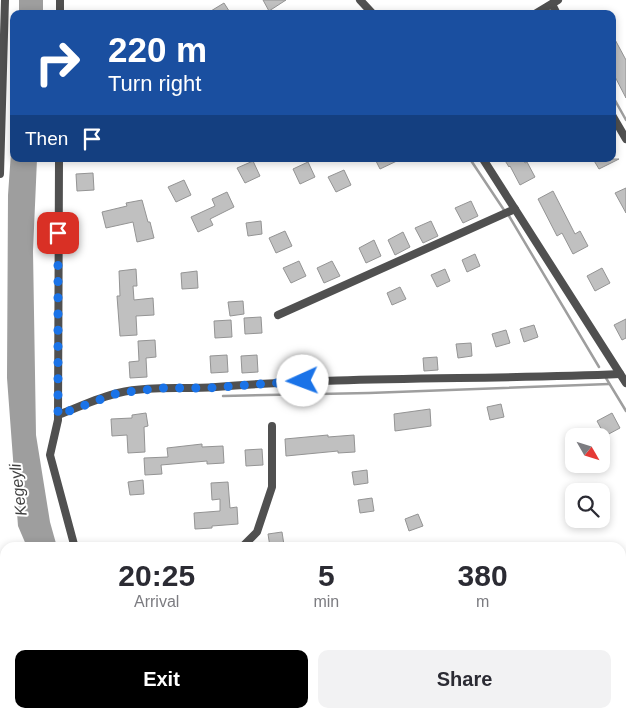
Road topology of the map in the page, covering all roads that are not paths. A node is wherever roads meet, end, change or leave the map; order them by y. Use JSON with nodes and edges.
{"nodes":[{"id":1,"x":360,"y":0,"type":"edge"},
{"id":2,"x":555,"y":2,"type":"edge"},
{"id":3,"x":3,"y":3,"type":"edge"},
{"id":4,"x":369,"y":10,"type":"edge"},
{"id":5,"x":542,"y":10,"type":"edge"},
{"id":6,"x":616,"y":122,"type":"edge"},
{"id":7,"x":626,"y":140,"type":"edge"},
{"id":8,"x":59,"y":162,"type":"edge"},
{"id":9,"x":485,"y":162,"type":"edge"},
{"id":10,"x":0,"y":174,"type":"edge"},
{"id":11,"x":515,"y":209,"type":"junction"},
{"id":12,"x":278,"y":316,"type":"dead end"},
{"id":13,"x":620,"y":374,"type":"junction"},
{"id":14,"x":626,"y":383,"type":"edge"},
{"id":15,"x":58,"y":415,"type":"junction"},
{"id":16,"x":272,"y":426,"type":"dead end"},
{"id":17,"x":73,"y":542,"type":"edge"},
{"id":18,"x":247,"y":542,"type":"edge"}],
"edges":[{"from":1,"to":4,"type":"street"},
{"from":2,"to":5,"type":"street"},
{"from":3,"to":10,"type":"street"},
{"from":6,"to":7,"type":"street"},
{"from":8,"to":15,"type":"street"},
{"from":9,"to":11,"type":"street"},
{"from":11,"to":12,"type":"street"},
{"from":11,"to":13,"type":"street"},
{"from":13,"to":14,"type":"street"},
{"from":13,"to":15,"type":"street"},
{"from":15,"to":17,"type":"street"},
{"from":16,"to":18,"type":"street"}]}
